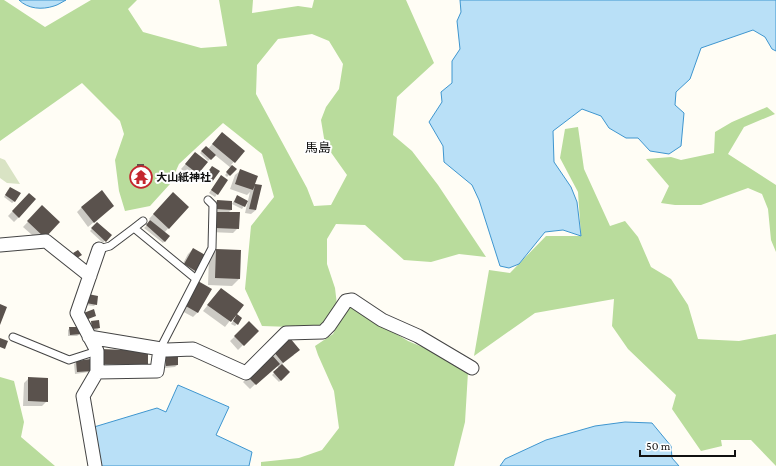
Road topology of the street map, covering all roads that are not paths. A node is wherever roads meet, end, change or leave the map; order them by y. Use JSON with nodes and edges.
{"nodes":[{"id":1,"x":208,"y":200,"type":"dead end"},
{"id":2,"x":143,"y":221,"type":"dead end"},
{"id":3,"x":134,"y":228,"type":"junction"},
{"id":4,"x":0,"y":245,"type":"edge"},
{"id":5,"x":99,"y":249,"type":"joint"},
{"id":6,"x":90,"y":276,"type":"junction"},
{"id":7,"x":196,"y":279,"type":"junction"},
{"id":8,"x":13,"y":337,"type":"dead end"},
{"id":9,"x":89,"y":337,"type":"junction"},
{"id":10,"x":160,"y":349,"type":"junction"},
{"id":11,"x":97,"y":351,"type":"junction"},
{"id":12,"x":472,"y":368,"type":"dead end"},
{"id":13,"x":97,"y":372,"type":"junction"},
{"id":14,"x":95,"y":466,"type":"edge"}],
"edges":[{"from":1,"to":7,"type":"lane"},
{"from":2,"to":3,"type":"lane"},
{"from":3,"to":5,"type":"lane"},
{"from":3,"to":7,"type":"lane"},
{"from":4,"to":6,"type":"street"},
{"from":5,"to":6,"type":"street"},
{"from":6,"to":9,"type":"street"},
{"from":7,"to":10,"type":"lane"},
{"from":8,"to":11,"type":"lane"},
{"from":9,"to":10,"type":"street"},
{"from":9,"to":11,"type":"street"},
{"from":10,"to":12,"type":"street"},
{"from":10,"to":13,"type":"street"},
{"from":11,"to":13,"type":"street"},
{"from":13,"to":14,"type":"street"}]}
